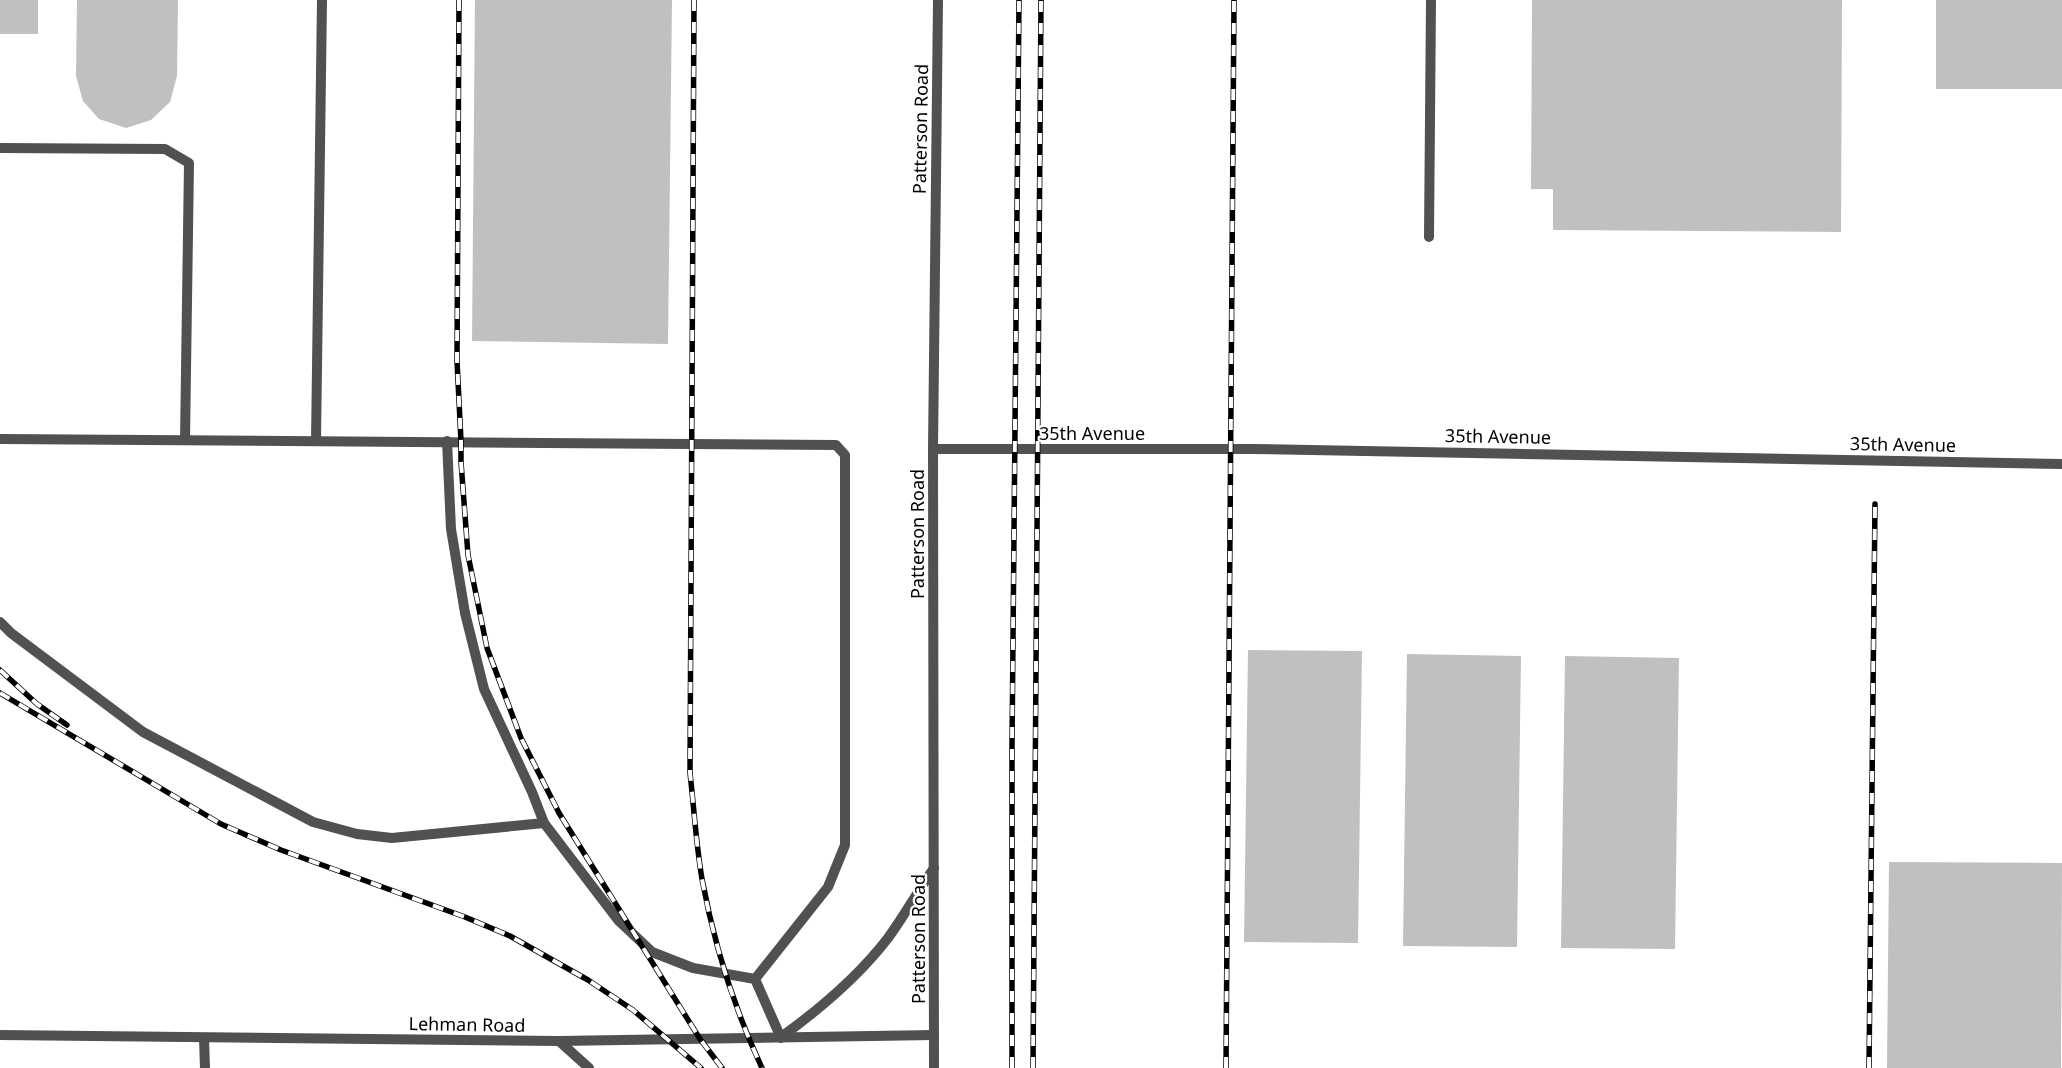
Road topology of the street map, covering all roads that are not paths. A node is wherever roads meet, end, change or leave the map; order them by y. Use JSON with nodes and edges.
{"nodes":[{"id":1,"x":322,"y":0,"type":"edge"},
{"id":2,"x":938,"y":0,"type":"edge"},
{"id":3,"x":1431,"y":0,"type":"edge"},
{"id":4,"x":0,"y":148,"type":"edge"},
{"id":5,"x":1430,"y":237,"type":"dead end"},
{"id":6,"x":0,"y":439,"type":"edge"},
{"id":7,"x":185,"y":440,"type":"junction"},
{"id":8,"x":316,"y":440,"type":"junction"},
{"id":9,"x":447,"y":441,"type":"junction"},
{"id":10,"x":933,"y":450,"type":"junction"},
{"id":11,"x":2062,"y":464,"type":"edge"},
{"id":12,"x":0,"y":622,"type":"edge"},
{"id":13,"x":544,"y":823,"type":"junction"},
{"id":14,"x":934,"y":867,"type":"junction"},
{"id":15,"x":755,"y":979,"type":"junction"},
{"id":16,"x":934,"y":1035,"type":"junction"},
{"id":17,"x":0,"y":1036,"type":"edge"},
{"id":18,"x":204,"y":1038,"type":"junction"},
{"id":19,"x":780,"y":1038,"type":"junction"},
{"id":20,"x":558,"y":1041,"type":"junction"},
{"id":21,"x":205,"y":1068,"type":"edge"},
{"id":22,"x":589,"y":1068,"type":"edge"},
{"id":23,"x":934,"y":1068,"type":"edge"}],
"edges":[{"from":1,"to":8,"type":"street"},
{"from":2,"to":10,"type":"street","name":"Patterson Road"},
{"from":3,"to":5,"type":"street"},
{"from":4,"to":7,"type":"street"},
{"from":6,"to":7,"type":"street"},
{"from":7,"to":8,"type":"street"},
{"from":8,"to":9,"type":"street"},
{"from":9,"to":13,"type":"street"},
{"from":9,"to":15,"type":"street"},
{"from":10,"to":11,"type":"street","name":"35th Avenue"},
{"from":10,"to":14,"type":"street","name":"Patterson Road"},
{"from":12,"to":13,"type":"street"},
{"from":13,"to":15,"type":"street"},
{"from":14,"to":16,"type":"street","name":"Patterson Road"},
{"from":14,"to":19,"type":"street"},
{"from":15,"to":19,"type":"street"},
{"from":16,"to":19,"type":"street","name":"Lehman Road"},
{"from":16,"to":23,"type":"street","name":"Patterson Road"},
{"from":17,"to":18,"type":"street","name":"Lehman Road"},
{"from":18,"to":20,"type":"street","name":"Lehman Road"},
{"from":18,"to":21,"type":"street"},
{"from":19,"to":20,"type":"street","name":"Lehman Road"},
{"from":20,"to":22,"type":"street"}]}
